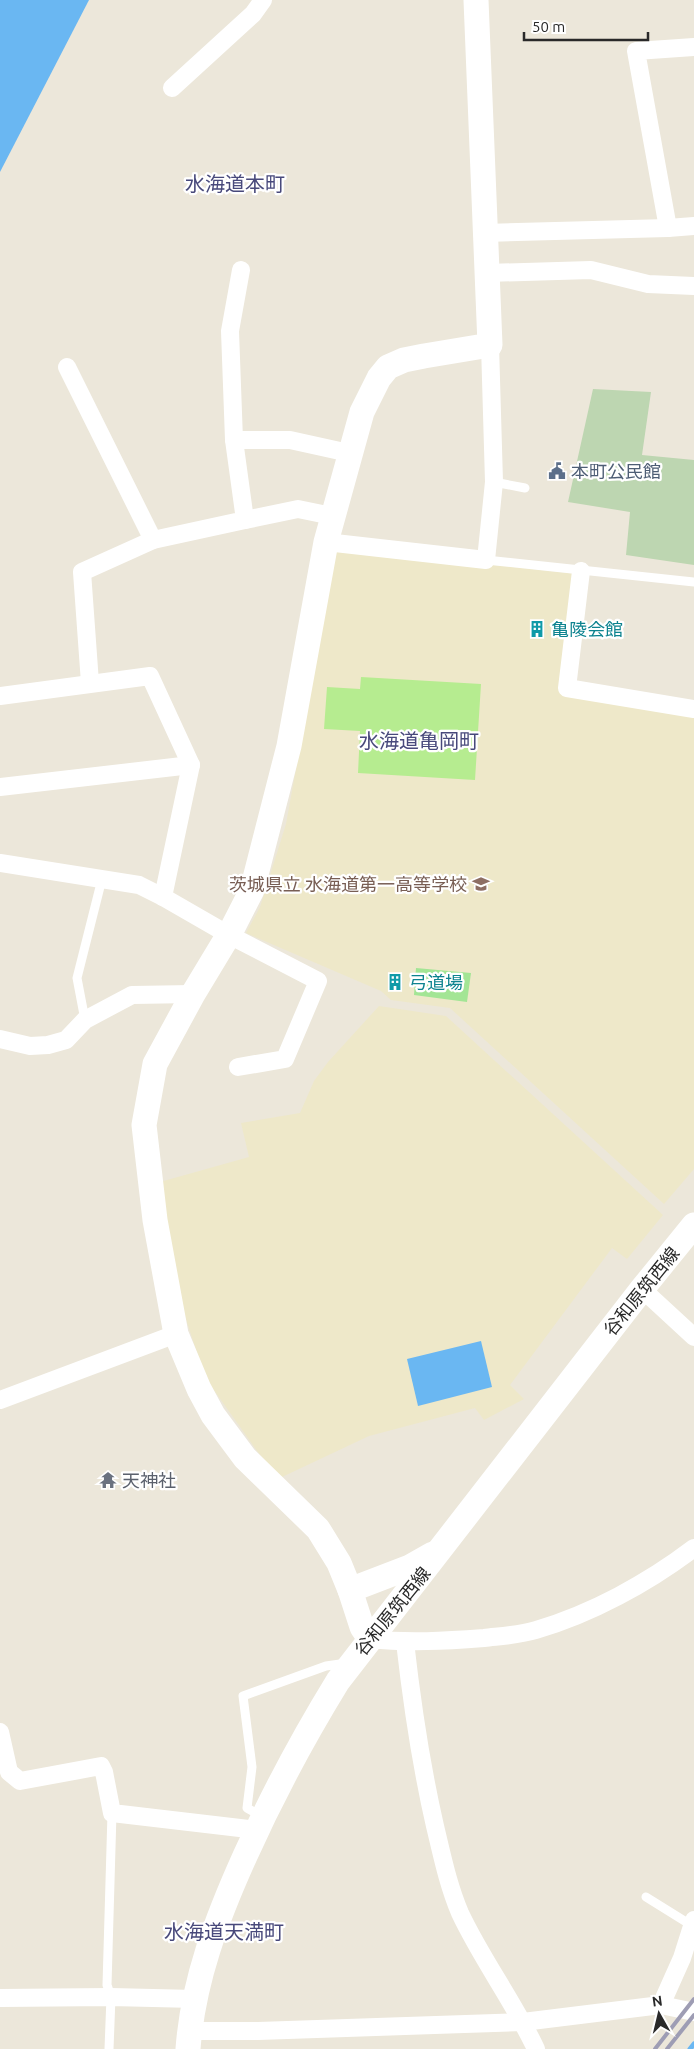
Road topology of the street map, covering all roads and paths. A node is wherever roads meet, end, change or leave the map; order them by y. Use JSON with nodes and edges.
{"nodes":[{"id":1,"x":263,"y":0,"type":"edge"},
{"id":2,"x":476,"y":0,"type":"edge"},
{"id":3,"x":694,"y":46,"type":"edge"},
{"id":4,"x":172,"y":88,"type":"dead end"},
{"id":5,"x":694,"y":226,"type":"edge"},
{"id":6,"x":668,"y":228,"type":"junction"},
{"id":7,"x":485,"y":232,"type":"junction"},
{"id":8,"x":241,"y":270,"type":"dead end"},
{"id":9,"x":487,"y":273,"type":"junction"},
{"id":10,"x":694,"y":286,"type":"edge"},
{"id":11,"x":490,"y":345,"type":"junction"},
{"id":12,"x":67,"y":367,"type":"dead end"},
{"id":13,"x":234,"y":440,"type":"junction"},
{"id":14,"x":350,"y":453,"type":"junction"},
{"id":15,"x":494,"y":482,"type":"junction"},
{"id":16,"x":524,"y":488,"type":"dead end"},
{"id":17,"x":332,"y":516,"type":"junction"},
{"id":18,"x":246,"y":520,"type":"junction"},
{"id":19,"x":152,"y":540,"type":"junction"},
{"id":20,"x":326,"y":542,"type":"junction"},
{"id":21,"x":486,"y":560,"type":"junction"},
{"id":22,"x":581,"y":571,"type":"junction"},
{"id":23,"x":694,"y":582,"type":"edge"},
{"id":24,"x":90,"y":683,"type":"junction"},
{"id":25,"x":0,"y":696,"type":"edge"},
{"id":26,"x":694,"y":710,"type":"edge"},
{"id":27,"x":191,"y":765,"type":"junction"},
{"id":28,"x":0,"y":786,"type":"edge"},
{"id":29,"x":0,"y":863,"type":"edge"},
{"id":30,"x":102,"y":879,"type":"junction"},
{"id":31,"x":163,"y":896,"type":"junction"},
{"id":32,"x":229,"y":935,"type":"junction"},
{"id":33,"x":193,"y":994,"type":"junction"},
{"id":34,"x":86,"y":1020,"type":"junction"},
{"id":35,"x":0,"y":1039,"type":"edge"},
{"id":36,"x":238,"y":1067,"type":"dead end"},
{"id":37,"x":694,"y":1225,"type":"edge"},
{"id":38,"x":642,"y":1289,"type":"junction"},
{"id":39,"x":176,"y":1334,"type":"junction"},
{"id":40,"x":694,"y":1336,"type":"edge"},
{"id":41,"x":0,"y":1400,"type":"edge"},
{"id":42,"x":440,"y":1550,"type":"junction"},
{"id":43,"x":693,"y":1551,"type":"edge"},
{"id":44,"x":350,"y":1590,"type":"junction"},
{"id":45,"x":370,"y":1639,"type":"junction"},
{"id":46,"x":405,"y":1642,"type":"junction"},
{"id":47,"x":351,"y":1662,"type":"junction"},
{"id":48,"x":0,"y":1732,"type":"edge"},
{"id":49,"x":112,"y":1813,"type":"junction"},
{"id":50,"x":260,"y":1823,"type":"junction"},
{"id":51,"x":646,"y":1896,"type":"dead end"},
{"id":52,"x":692,"y":1923,"type":"edge"},
{"id":53,"x":111,"y":1996,"type":"junction"},
{"id":54,"x":0,"y":1998,"type":"edge"},
{"id":55,"x":195,"y":2000,"type":"junction"},
{"id":56,"x":661,"y":2005,"type":"junction"},
{"id":57,"x":694,"y":2012,"type":"edge"},
{"id":58,"x":524,"y":2022,"type":"junction"},
{"id":59,"x":188,"y":2040,"type":"edge"},
{"id":60,"x":109,"y":2049,"type":"edge"},
{"id":61,"x":536,"y":2049,"type":"edge"}],
"edges":[{"from":1,"to":4,"type":"street"},
{"from":2,"to":7,"type":"street"},
{"from":3,"to":6,"type":"street"},
{"from":5,"to":6,"type":"street"},
{"from":6,"to":7,"type":"street"},
{"from":7,"to":9,"type":"street"},
{"from":8,"to":13,"type":"street"},
{"from":9,"to":10,"type":"street"},
{"from":9,"to":11,"type":"street"},
{"from":11,"to":14,"type":"street"},
{"from":11,"to":15,"type":"street"},
{"from":12,"to":19,"type":"street"},
{"from":13,"to":14,"type":"street"},
{"from":13,"to":18,"type":"street"},
{"from":14,"to":17,"type":"street"},
{"from":15,"to":16,"type":"lane"},
{"from":15,"to":21,"type":"street"},
{"from":17,"to":18,"type":"street"},
{"from":17,"to":20,"type":"street"},
{"from":18,"to":19,"type":"street"},
{"from":19,"to":24,"type":"street"},
{"from":20,"to":21,"type":"street"},
{"from":20,"to":32,"type":"street"},
{"from":21,"to":22,"type":"lane"},
{"from":22,"to":23,"type":"lane"},
{"from":22,"to":26,"type":"street"},
{"from":24,"to":25,"type":"street"},
{"from":24,"to":27,"type":"street"},
{"from":27,"to":28,"type":"street"},
{"from":27,"to":31,"type":"street"},
{"from":29,"to":30,"type":"street"},
{"from":30,"to":31,"type":"street"},
{"from":30,"to":34,"type":"lane"},
{"from":31,"to":32,"type":"street"},
{"from":32,"to":33,"type":"street"},
{"from":32,"to":36,"type":"street"},
{"from":33,"to":34,"type":"street"},
{"from":33,"to":39,"type":"street"},
{"from":34,"to":35,"type":"street"},
{"from":37,"to":38,"type":"street","name":"谷和原筑西線"},
{"from":38,"to":40,"type":"street"},
{"from":38,"to":42,"type":"street","name":"谷和原筑西線"},
{"from":39,"to":41,"type":"street"},
{"from":39,"to":44,"type":"street"},
{"from":42,"to":44,"type":"street"},
{"from":42,"to":45,"type":"street","name":"谷和原筑西線"},
{"from":43,"to":46,"type":"street"},
{"from":44,"to":45,"type":"street"},
{"from":45,"to":46,"type":"street"},
{"from":45,"to":47,"type":"street","name":"谷和原筑西線"},
{"from":46,"to":58,"type":"street"},
{"from":47,"to":50,"type":"street","name":"谷和原筑西線"},
{"from":47,"to":50,"type":"lane"},
{"from":48,"to":49,"type":"street"},
{"from":49,"to":50,"type":"street"},
{"from":49,"to":53,"type":"lane"},
{"from":50,"to":55,"type":"street","name":"谷和原筑西線"},
{"from":51,"to":52,"type":"lane"},
{"from":52,"to":56,"type":"street"},
{"from":53,"to":54,"type":"street"},
{"from":53,"to":55,"type":"street"},
{"from":53,"to":60,"type":"lane"},
{"from":55,"to":59,"type":"street","name":"谷和原筑西線"},
{"from":56,"to":57,"type":"street"},
{"from":56,"to":58,"type":"street"},
{"from":58,"to":59,"type":"street"},
{"from":58,"to":61,"type":"street"}]}
